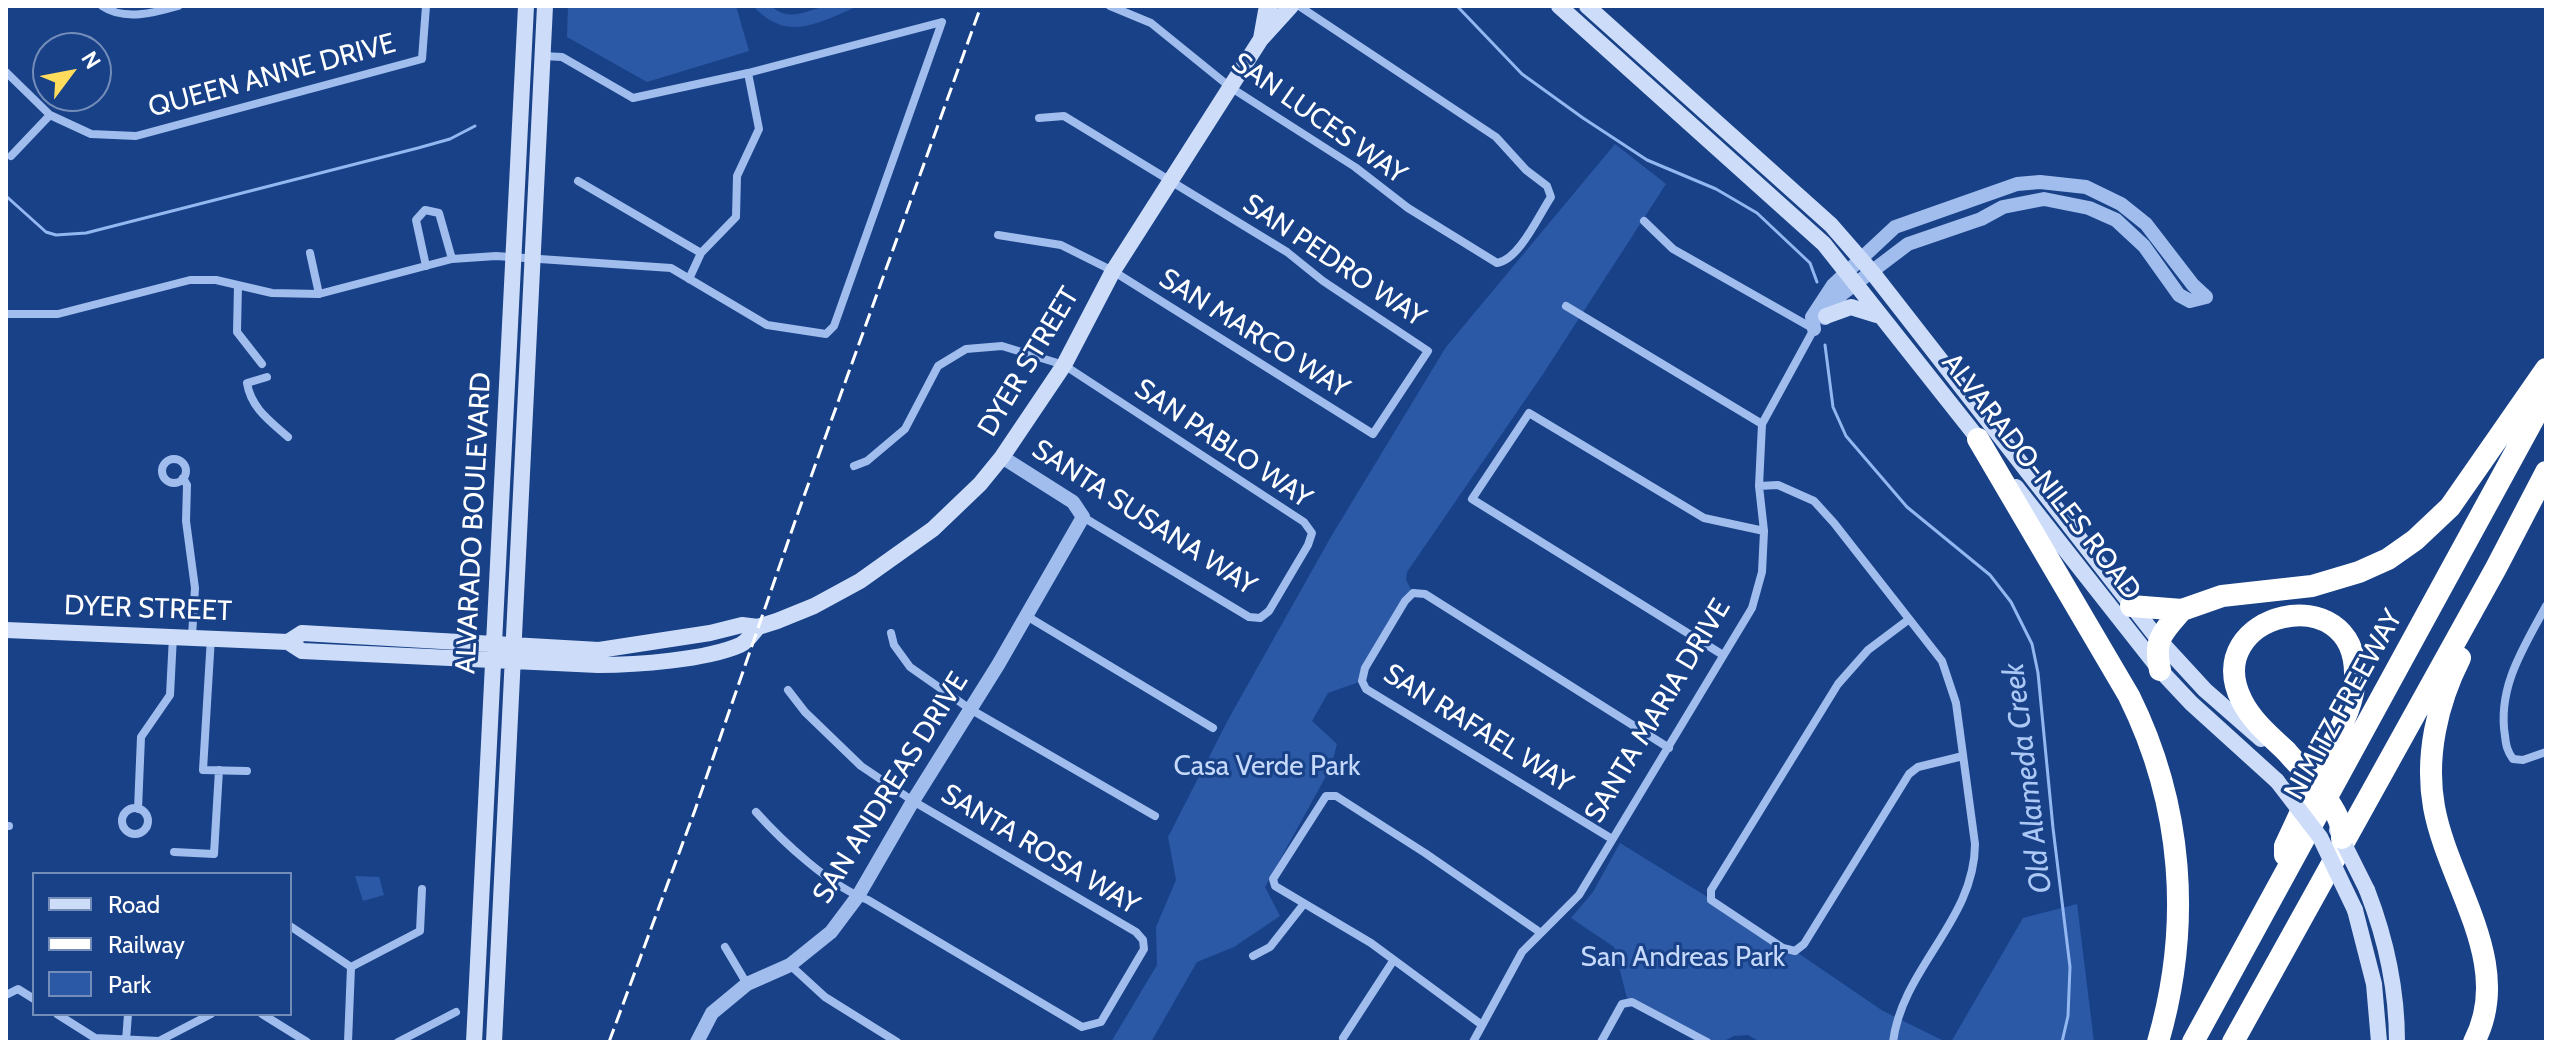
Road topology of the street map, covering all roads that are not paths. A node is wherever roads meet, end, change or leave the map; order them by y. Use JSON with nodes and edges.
{"nodes":[{"id":1,"x":102,"y":6,"type":"edge"},
{"id":2,"x":178,"y":6,"type":"edge"},
{"id":3,"x":426,"y":6,"type":"edge"},
{"id":4,"x":526,"y":6,"type":"edge"},
{"id":5,"x":545,"y":6,"type":"edge"},
{"id":6,"x":1110,"y":6,"type":"edge"},
{"id":7,"x":1270,"y":6,"type":"edge"},
{"id":8,"x":1291,"y":6,"type":"edge"},
{"id":9,"x":1299,"y":6,"type":"edge"},
{"id":10,"x":1559,"y":6,"type":"edge"},
{"id":11,"x":1587,"y":6,"type":"edge"},
{"id":12,"x":1261,"y":39,"type":"junction"},
{"id":13,"x":543,"y":56,"type":"junction"},
{"id":14,"x":6,"y":72,"type":"edge"},
{"id":15,"x":748,"y":73,"type":"junction"},
{"id":16,"x":1230,"y":87,"type":"junction"},
{"id":17,"x":50,"y":115,"type":"junction"},
{"id":18,"x":1039,"y":118,"type":"dead end"},
{"id":19,"x":11,"y":156,"type":"dead end"},
{"id":20,"x":578,"y":181,"type":"dead end"},
{"id":21,"x":1171,"y":181,"type":"junction"},
{"id":22,"x":1644,"y":221,"type":"dead end"},
{"id":23,"x":998,"y":235,"type":"dead end"},
{"id":24,"x":310,"y":253,"type":"dead end"},
{"id":25,"x":701,"y":253,"type":"junction"},
{"id":26,"x":513,"y":257,"type":"junction"},
{"id":27,"x":1861,"y":258,"type":"junction"},
{"id":28,"x":452,"y":259,"type":"junction"},
{"id":29,"x":532,"y":259,"type":"junction"},
{"id":30,"x":426,"y":266,"type":"junction"},
{"id":31,"x":1113,"y":271,"type":"junction"},
{"id":32,"x":1872,"y":272,"type":"junction"},
{"id":33,"x":1851,"y":278,"type":"junction"},
{"id":34,"x":689,"y":279,"type":"junction"},
{"id":35,"x":238,"y":285,"type":"junction"},
{"id":36,"x":319,"y":294,"type":"junction"},
{"id":37,"x":1566,"y":306,"type":"dead end"},
{"id":38,"x":6,"y":314,"type":"edge"},
{"id":39,"x":1826,"y":316,"type":"junction"},
{"id":40,"x":1880,"y":316,"type":"junction"},
{"id":41,"x":1814,"y":329,"type":"junction"},
{"id":42,"x":262,"y":364,"type":"dead end"},
{"id":43,"x":1064,"y":365,"type":"junction"},
{"id":44,"x":2546,"y":369,"type":"edge"},
{"id":45,"x":267,"y":377,"type":"dead end"},
{"id":46,"x":2546,"y":396,"type":"edge"},
{"id":47,"x":1762,"y":424,"type":"junction"},
{"id":48,"x":1373,"y":434,"type":"joint"},
{"id":49,"x":288,"y":437,"type":"dead end"},
{"id":50,"x":1978,"y":439,"type":"junction"},
{"id":51,"x":1002,"y":457,"type":"junction"},
{"id":52,"x":854,"y":466,"type":"dead end"},
{"id":53,"x":2546,"y":472,"type":"edge"},
{"id":54,"x":183,"y":478,"type":"dead end"},
{"id":55,"x":1759,"y":486,"type":"junction"},
{"id":56,"x":1083,"y":517,"type":"junction"},
{"id":57,"x":1764,"y":531,"type":"junction"},
{"id":58,"x":2496,"y":568,"type":"junction"},
{"id":59,"x":2131,"y":606,"type":"junction"},
{"id":60,"x":2546,"y":606,"type":"edge"},
{"id":61,"x":2182,"y":610,"type":"junction"},
{"id":62,"x":1025,"y":615,"type":"junction"},
{"id":63,"x":1260,"y":618,"type":"joint"},
{"id":64,"x":1908,"y":620,"type":"junction"},
{"id":65,"x":758,"y":627,"type":"junction"},
{"id":66,"x":6,"y":630,"type":"edge"},
{"id":67,"x":891,"y":633,"type":"dead end"},
{"id":68,"x":173,"y":635,"type":"junction"},
{"id":69,"x":192,"y":636,"type":"junction"},
{"id":70,"x":211,"y":636,"type":"junction"},
{"id":71,"x":372,"y":636,"type":"junction"},
{"id":72,"x":2158,"y":639,"type":"junction"},
{"id":73,"x":288,"y":642,"type":"junction"},
{"id":74,"x":493,"y":643,"type":"junction"},
{"id":75,"x":513,"y":645,"type":"junction"},
{"id":76,"x":310,"y":652,"type":"junction"},
{"id":77,"x":1723,"y":655,"type":"junction"},
{"id":78,"x":493,"y":661,"type":"junction"},
{"id":79,"x":512,"y":662,"type":"junction"},
{"id":80,"x":2160,"y":670,"type":"junction"},
{"id":81,"x":788,"y":690,"type":"dead end"},
{"id":82,"x":970,"y":709,"type":"junction"},
{"id":83,"x":1213,"y":728,"type":"dead end"},
{"id":84,"x":1669,"y":748,"type":"junction"},
{"id":85,"x":2546,"y":752,"type":"edge"},
{"id":86,"x":2284,"y":755,"type":"junction"},
{"id":87,"x":1963,"y":756,"type":"junction"},
{"id":88,"x":219,"y":770,"type":"junction"},
{"id":89,"x":247,"y":771,"type":"dead end"},
{"id":90,"x":913,"y":801,"type":"junction"},
{"id":91,"x":138,"y":809,"type":"dead end"},
{"id":92,"x":756,"y":812,"type":"dead end"},
{"id":93,"x":1155,"y":816,"type":"dead end"},
{"id":94,"x":2342,"y":838,"type":"joint"},
{"id":95,"x":1612,"y":839,"type":"junction"},
{"id":96,"x":174,"y":852,"type":"dead end"},
{"id":97,"x":2285,"y":876,"type":"junction"},
{"id":98,"x":422,"y":889,"type":"dead end"},
{"id":99,"x":858,"y":896,"type":"junction"},
{"id":100,"x":1303,"y":905,"type":"junction"},
{"id":101,"x":2269,"y":905,"type":"junction"},
{"id":102,"x":292,"y":927,"type":"edge"},
{"id":103,"x":1541,"y":933,"type":"junction"},
{"id":104,"x":725,"y":947,"type":"dead end"},
{"id":105,"x":1253,"y":956,"type":"dead end"},
{"id":106,"x":1393,"y":961,"type":"junction"},
{"id":107,"x":790,"y":965,"type":"junction"},
{"id":108,"x":351,"y":967,"type":"junction"},
{"id":109,"x":747,"y":984,"type":"junction"},
{"id":110,"x":6,"y":995,"type":"edge"},
{"id":111,"x":32,"y":998,"type":"edge"},
{"id":112,"x":2487,"y":1010,"type":"junction"},
{"id":113,"x":456,"y":1012,"type":"dead end"},
{"id":114,"x":60,"y":1016,"type":"edge"},
{"id":115,"x":128,"y":1016,"type":"edge"},
{"id":116,"x":207,"y":1016,"type":"edge"},
{"id":117,"x":265,"y":1016,"type":"edge"},
{"id":118,"x":1482,"y":1025,"type":"junction"},
{"id":119,"x":1343,"y":1038,"type":"dead end"},
{"id":120,"x":126,"y":1041,"type":"edge"},
{"id":121,"x":307,"y":1042,"type":"edge"},
{"id":122,"x":348,"y":1042,"type":"edge"},
{"id":123,"x":398,"y":1042,"type":"edge"},
{"id":124,"x":474,"y":1042,"type":"edge"},
{"id":125,"x":494,"y":1042,"type":"edge"},
{"id":126,"x":697,"y":1042,"type":"edge"},
{"id":127,"x":897,"y":1042,"type":"edge"},
{"id":128,"x":1473,"y":1042,"type":"edge"},
{"id":129,"x":1601,"y":1042,"type":"edge"},
{"id":130,"x":1707,"y":1042,"type":"edge"},
{"id":131,"x":1893,"y":1042,"type":"edge"},
{"id":132,"x":2158,"y":1042,"type":"edge"},
{"id":133,"x":2193,"y":1042,"type":"edge"},
{"id":134,"x":2206,"y":1042,"type":"edge"},
{"id":135,"x":2233,"y":1042,"type":"edge"},
{"id":136,"x":2379,"y":1042,"type":"edge"},
{"id":137,"x":2397,"y":1042,"type":"edge"},
{"id":138,"x":2460,"y":1042,"type":"edge"},
{"id":139,"x":2474,"y":1042,"type":"edge"}],
"edges":[{"from":1,"to":2,"type":"street"},
{"from":3,"to":17,"type":"street","name":"QUEEN ANNE DRIVE"},
{"from":4,"to":26,"type":"main road","name":"ALVARADO BOULEVARD"},
{"from":5,"to":13,"type":"main road","name":"ALVARADO BOULEVARD"},
{"from":6,"to":16,"type":"street","name":"SAN LUCES WAY"},
{"from":7,"to":12,"type":"main road","name":"DYER STREET"},
{"from":8,"to":12,"type":"main road","name":"DYER STREET"},
{"from":9,"to":16,"type":"street","name":"SAN LUCES WAY"},
{"from":10,"to":33,"type":"main road","name":"ALVARADO-NILES ROAD"},
{"from":11,"to":27,"type":"main road","name":"ALVARADO-NILES ROAD"},
{"from":12,"to":16,"type":"main road","name":"DYER STREET"},
{"from":13,"to":15,"type":"street"},
{"from":13,"to":29,"type":"main road","name":"ALVARADO BOULEVARD"},
{"from":14,"to":17,"type":"street","name":"QUEEN ANNE DRIVE"},
{"from":15,"to":25,"type":"street"},
{"from":15,"to":34,"type":"street"},
{"from":16,"to":21,"type":"main road","name":"DYER STREET"},
{"from":17,"to":19,"type":"street"},
{"from":18,"to":21,"type":"street"},
{"from":20,"to":25,"type":"street"},
{"from":21,"to":31,"type":"main road","name":"DYER STREET"},
{"from":21,"to":48,"type":"street","name":"SAN PEDRO WAY"},
{"from":22,"to":41,"type":"street"},
{"from":23,"to":31,"type":"street","name":"SAN MARCO WAY"},
{"from":24,"to":36,"type":"street"},
{"from":25,"to":34,"type":"street"},
{"from":26,"to":28,"type":"street"},
{"from":26,"to":29,"type":"street"},
{"from":26,"to":74,"type":"main road","name":"ALVARADO BOULEVARD"},
{"from":27,"to":32,"type":"main road","name":"ALVARADO-NILES ROAD"},
{"from":27,"to":32,"type":"street","name":"SANTA MARIA DRIVE"},
{"from":27,"to":33,"type":"street","name":"SANTA MARIA DRIVE"},
{"from":28,"to":30,"type":"street"},
{"from":28,"to":30,"type":"street"},
{"from":29,"to":34,"type":"street"},
{"from":29,"to":75,"type":"main road","name":"ALVARADO BOULEVARD"},
{"from":30,"to":36,"type":"street"},
{"from":31,"to":43,"type":"main road","name":"DYER STREET"},
{"from":31,"to":48,"type":"street","name":"SAN MARCO WAY"},
{"from":32,"to":33,"type":"street","name":"SANTA MARIA DRIVE"},
{"from":32,"to":59,"type":"main road","name":"ALVARADO-NILES ROAD"},
{"from":33,"to":39,"type":"street","name":"SANTA MARIA DRIVE"},
{"from":33,"to":40,"type":"main road","name":"ALVARADO-NILES ROAD"},
{"from":33,"to":41,"type":"street","name":"SANTA MARIA DRIVE"},
{"from":35,"to":36,"type":"street"},
{"from":35,"to":38,"type":"street"},
{"from":35,"to":42,"type":"street"},
{"from":37,"to":47,"type":"street"},
{"from":39,"to":40,"type":"main road"},
{"from":39,"to":41,"type":"street","name":"SANTA MARIA DRIVE"},
{"from":40,"to":50,"type":"main road","name":"ALVARADO-NILES ROAD"},
{"from":41,"to":47,"type":"street","name":"SANTA MARIA DRIVE"},
{"from":43,"to":51,"type":"main road","name":"DYER STREET"},
{"from":43,"to":52,"type":"street","name":"SAN PABLO WAY"},
{"from":43,"to":63,"type":"street","name":"SAN PABLO WAY"},
{"from":44,"to":61,"type":"highway"},
{"from":45,"to":49,"type":"street"},
{"from":46,"to":97,"type":"highway","name":"NIMITZ FREEWAY"},
{"from":47,"to":55,"type":"street","name":"SANTA MARIA DRIVE"},
{"from":50,"to":80,"type":"main road","name":"ALVARADO-NILES ROAD"},
{"from":50,"to":132,"type":"highway"},
{"from":51,"to":56,"type":"street","name":"SANTA SUSANA WAY"},
{"from":51,"to":65,"type":"main road","name":"DYER STREET"},
{"from":53,"to":58,"type":"highway"},
{"from":54,"to":69,"type":"street"},
{"from":55,"to":57,"type":"street","name":"SANTA MARIA DRIVE"},
{"from":55,"to":64,"type":"street"},
{"from":56,"to":62,"type":"street","name":"SAN ANDREAS DRIVE"},
{"from":56,"to":63,"type":"street","name":"SANTA SUSANA WAY"},
{"from":57,"to":77,"type":"street","name":"SANTA MARIA DRIVE"},
{"from":57,"to":77,"type":"street"},
{"from":58,"to":112,"type":"highway"},
{"from":58,"to":135,"type":"highway"},
{"from":59,"to":61,"type":"highway"},
{"from":59,"to":72,"type":"main road","name":"ALVARADO-NILES ROAD"},
{"from":60,"to":85,"type":"street"},
{"from":61,"to":72,"type":"highway"},
{"from":62,"to":82,"type":"street","name":"SAN ANDREAS DRIVE"},
{"from":62,"to":83,"type":"street"},
{"from":64,"to":87,"type":"street"},
{"from":64,"to":87,"type":"street"},
{"from":65,"to":75,"type":"main road","name":"DYER STREET"},
{"from":65,"to":79,"type":"main road","name":"DYER STREET"},
{"from":66,"to":68,"type":"main road","name":"DYER STREET"},
{"from":67,"to":82,"type":"street"},
{"from":68,"to":69,"type":"main road","name":"DYER STREET"},
{"from":68,"to":91,"type":"street"},
{"from":69,"to":70,"type":"main road","name":"DYER STREET"},
{"from":70,"to":73,"type":"main road","name":"DYER STREET"},
{"from":70,"to":88,"type":"street"},
{"from":71,"to":73,"type":"main road","name":"DYER STREET"},
{"from":71,"to":74,"type":"main road","name":"DYER STREET"},
{"from":71,"to":76,"type":"main road"},
{"from":72,"to":80,"type":"highway"},
{"from":72,"to":86,"type":"main road","name":"ALVARADO-NILES ROAD"},
{"from":73,"to":76,"type":"main road","name":"DYER STREET"},
{"from":74,"to":75,"type":"main road","name":"DYER STREET"},
{"from":74,"to":78,"type":"main road","name":"ALVARADO BOULEVARD"},
{"from":75,"to":79,"type":"main road","name":"ALVARADO BOULEVARD"},
{"from":76,"to":78,"type":"main road","name":"DYER STREET"},
{"from":77,"to":84,"type":"street","name":"SANTA MARIA DRIVE"},
{"from":78,"to":79,"type":"main road","name":"DYER STREET"},
{"from":78,"to":124,"type":"main road","name":"ALVARADO BOULEVARD"},
{"from":79,"to":125,"type":"main road","name":"ALVARADO BOULEVARD"},
{"from":80,"to":136,"type":"main road","name":"ALVARADO-NILES ROAD","bridge":true},
{"from":81,"to":90,"type":"street","name":"SANTA ROSA WAY"},
{"from":82,"to":90,"type":"street","name":"SAN ANDREAS DRIVE"},
{"from":82,"to":93,"type":"street"},
{"from":84,"to":95,"type":"street","name":"SANTA MARIA DRIVE"},
{"from":84,"to":95,"type":"street","name":"SAN RAFAEL WAY"},
{"from":86,"to":94,"type":"highway","bridge":true},
{"from":86,"to":97,"type":"highway"},
{"from":87,"to":131,"type":"street"},
{"from":88,"to":89,"type":"street"},
{"from":88,"to":96,"type":"street"},
{"from":90,"to":99,"type":"street","name":"SAN ANDREAS DRIVE"},
{"from":90,"to":99,"type":"street","name":"SANTA ROSA WAY"},
{"from":92,"to":99,"type":"street"},
{"from":94,"to":137,"type":"main road","bridge":true},
{"from":95,"to":103,"type":"street","name":"SANTA MARIA DRIVE"},
{"from":97,"to":101,"type":"highway","name":"NIMITZ FREEWAY"},
{"from":98,"to":108,"type":"street"},
{"from":99,"to":107,"type":"street","name":"SAN ANDREAS DRIVE"},
{"from":100,"to":103,"type":"street"},
{"from":100,"to":105,"type":"street"},
{"from":100,"to":106,"type":"street"},
{"from":101,"to":133,"type":"highway","name":"NIMITZ FREEWAY"},
{"from":101,"to":134,"type":"highway"},
{"from":102,"to":108,"type":"street"},
{"from":103,"to":118,"type":"street","name":"SANTA MARIA DRIVE"},
{"from":104,"to":109,"type":"street"},
{"from":106,"to":118,"type":"street"},
{"from":106,"to":119,"type":"street"},
{"from":107,"to":109,"type":"street","name":"SAN ANDREAS DRIVE"},
{"from":107,"to":127,"type":"street"},
{"from":108,"to":122,"type":"street"},
{"from":109,"to":126,"type":"street","name":"SAN ANDREAS DRIVE"},
{"from":110,"to":111,"type":"street"},
{"from":112,"to":138,"type":"highway"},
{"from":112,"to":139,"type":"highway"},
{"from":113,"to":123,"type":"street"},
{"from":114,"to":120,"type":"street"},
{"from":115,"to":120,"type":"street"},
{"from":116,"to":120,"type":"street"},
{"from":117,"to":121,"type":"street"},
{"from":118,"to":128,"type":"street","name":"SANTA MARIA DRIVE"},
{"from":129,"to":130,"type":"street"}]}
